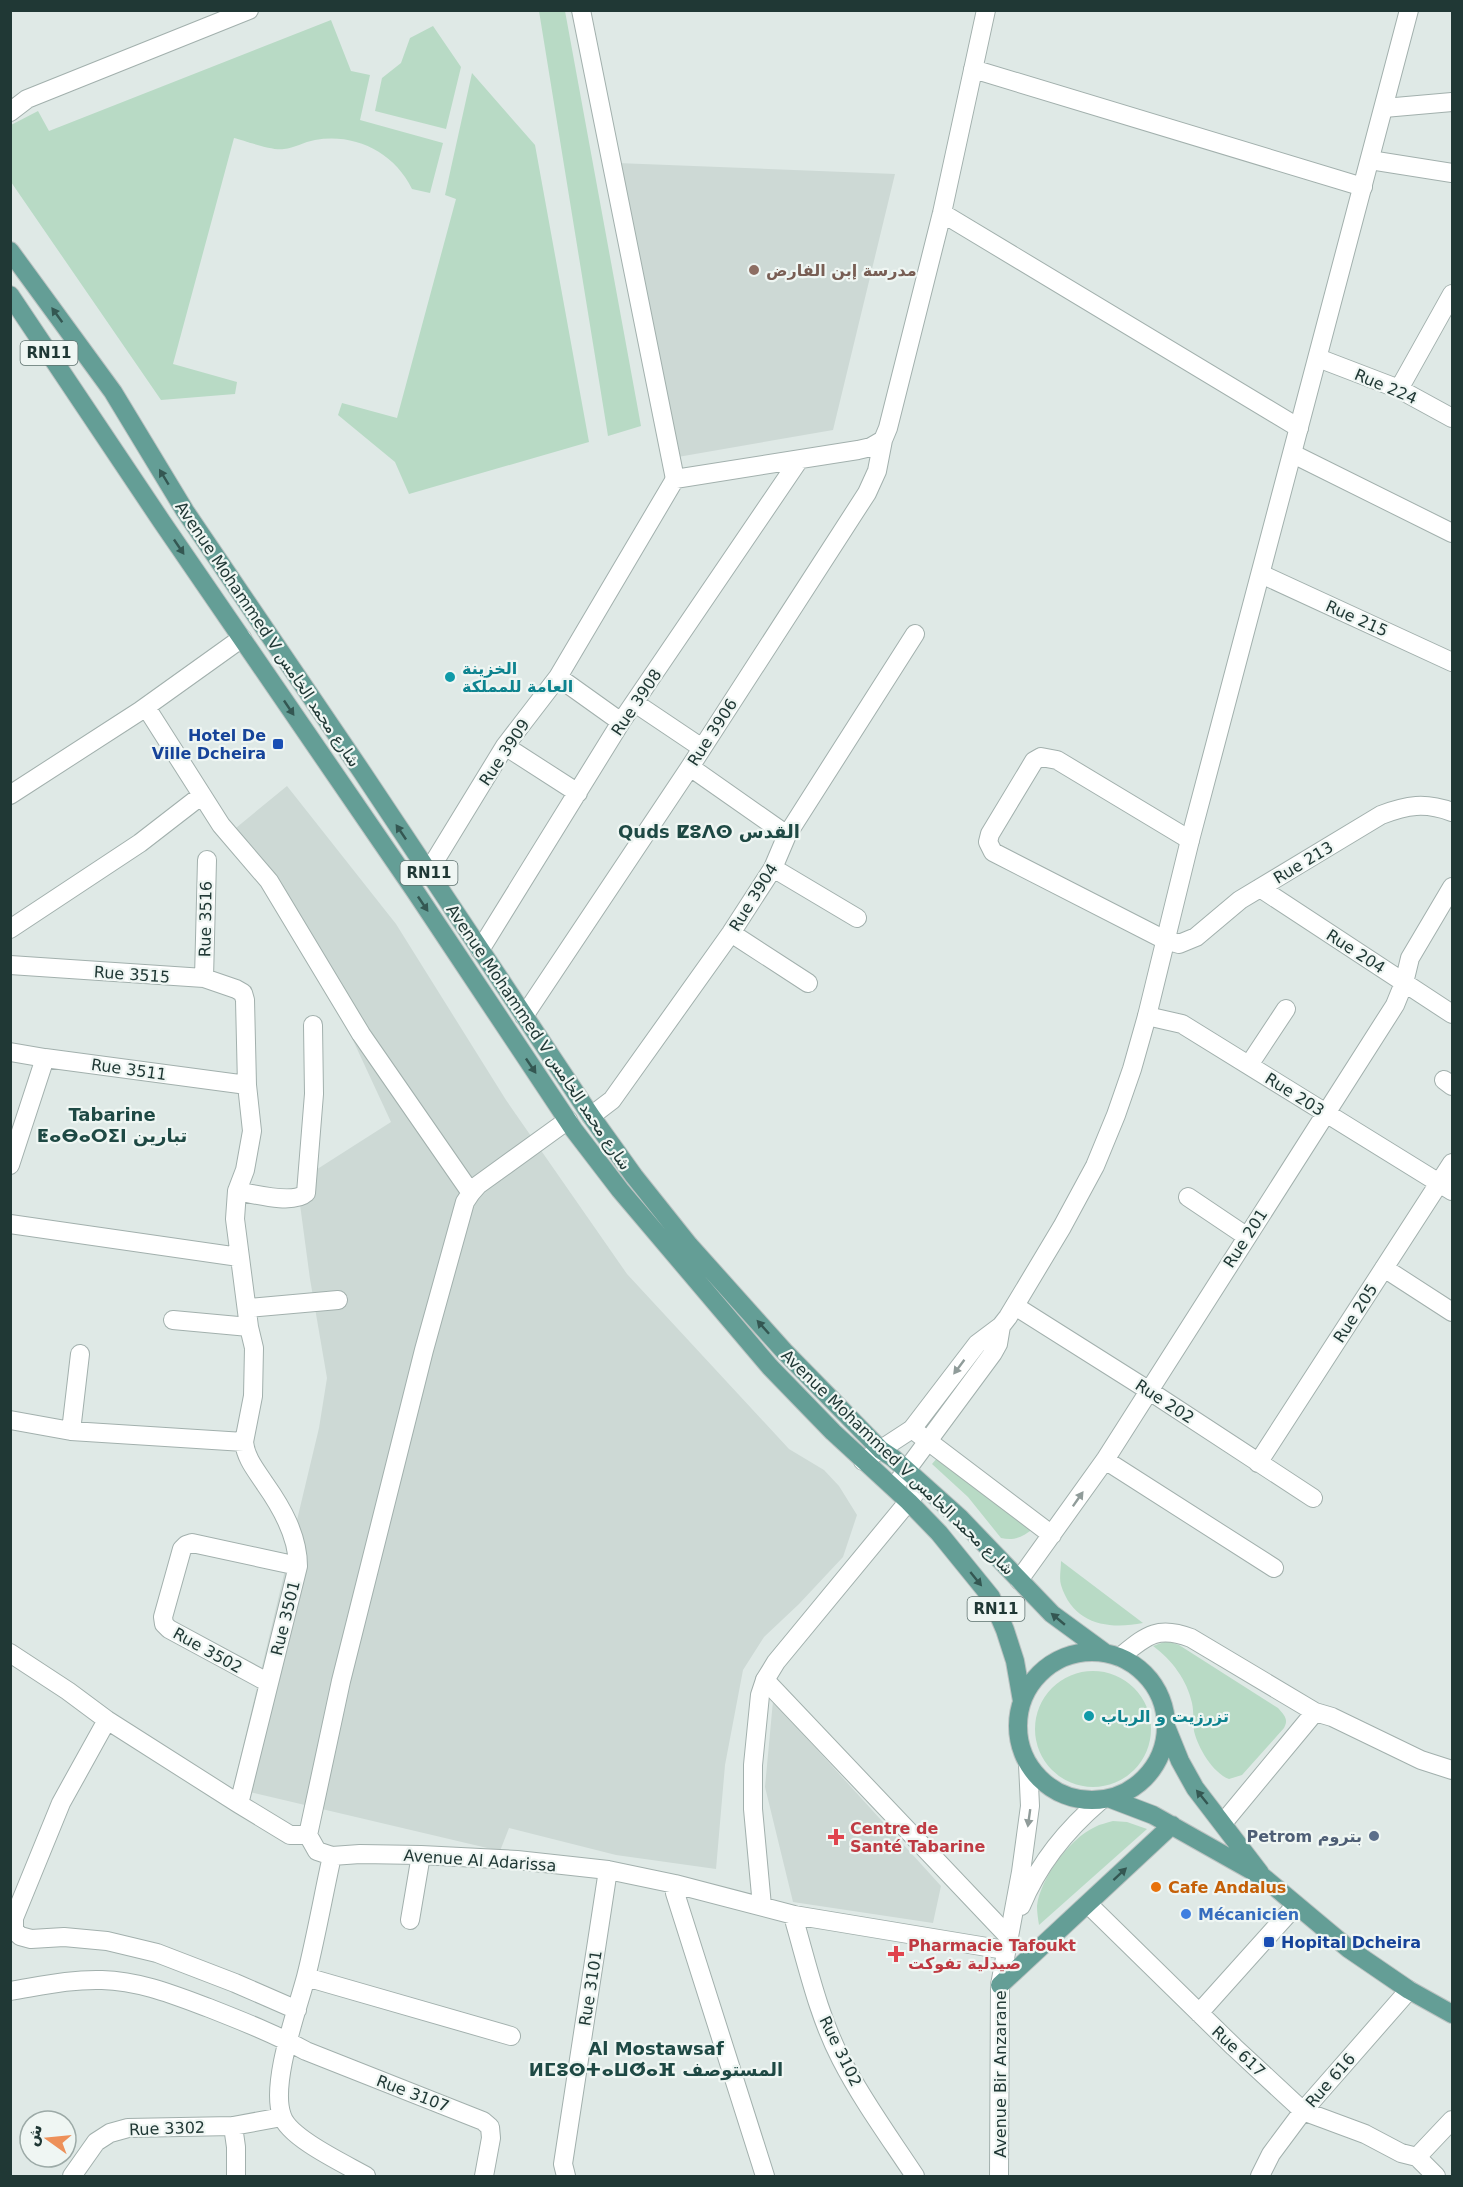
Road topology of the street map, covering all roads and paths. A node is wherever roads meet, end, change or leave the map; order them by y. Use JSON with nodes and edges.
{"nodes":[{"id":1,"x":249,"y":10,"type":"edge"},
{"id":2,"x":581,"y":10,"type":"edge"},
{"id":3,"x":986,"y":10,"type":"edge"},
{"id":4,"x":1409,"y":10,"type":"edge"},
{"id":5,"x":973,"y":69,"type":"junction"},
{"id":6,"x":19,"y":100,"type":"edge"},
{"id":7,"x":1452,"y":102,"type":"edge"},
{"id":8,"x":1384,"y":108,"type":"junction"},
{"id":9,"x":10,"y":112,"type":"edge"},
{"id":10,"x":1370,"y":160,"type":"junction"},
{"id":11,"x":1452,"y":173,"type":"edge"},
{"id":12,"x":1363,"y":187,"type":"junction"},
{"id":13,"x":942,"y":213,"type":"junction"},
{"id":14,"x":10,"y":251,"type":"edge"},
{"id":15,"x":1452,"y":294,"type":"edge"},
{"id":16,"x":10,"y":295,"type":"edge"},
{"id":17,"x":1318,"y":358,"type":"junction"},
{"id":18,"x":1399,"y":389,"type":"junction"},
{"id":19,"x":1452,"y":418,"type":"edge"},
{"id":20,"x":1299,"y":428,"type":"junction"},
{"id":21,"x":883,"y":440,"type":"junction"},
{"id":22,"x":1293,"y":454,"type":"junction"},
{"id":23,"x":799,"y":460,"type":"junction"},
{"id":24,"x":675,"y":479,"type":"junction"},
{"id":25,"x":1452,"y":532,"type":"edge"},
{"id":26,"x":1261,"y":574,"type":"junction"},
{"id":27,"x":915,"y":634,"type":"dead end"},
{"id":28,"x":242,"y":638,"type":"junction"},
{"id":29,"x":1452,"y":662,"type":"edge"},
{"id":30,"x":558,"y":677,"type":"junction"},
{"id":31,"x":635,"y":703,"type":"junction"},
{"id":32,"x":146,"y":707,"type":"junction"},
{"id":33,"x":621,"y":722,"type":"junction"},
{"id":34,"x":505,"y":746,"type":"junction"},
{"id":35,"x":702,"y":748,"type":"junction"},
{"id":36,"x":690,"y":767,"type":"junction"},
{"id":37,"x":578,"y":793,"type":"junction"},
{"id":38,"x":10,"y":795,"type":"edge"},
{"id":39,"x":202,"y":795,"type":"junction"},
{"id":40,"x":1452,"y":812,"type":"edge"},
{"id":41,"x":787,"y":835,"type":"junction"},
{"id":42,"x":1190,"y":840,"type":"junction"},
{"id":43,"x":207,"y":860,"type":"dead end"},
{"id":44,"x":773,"y":868,"type":"junction"},
{"id":45,"x":428,"y":872,"type":"junction"},
{"id":46,"x":1260,"y":888,"type":"junction"},
{"id":47,"x":1452,"y":888,"type":"edge"},
{"id":48,"x":857,"y":918,"type":"dead end"},
{"id":49,"x":10,"y":929,"type":"edge"},
{"id":50,"x":731,"y":933,"type":"junction"},
{"id":51,"x":1165,"y":940,"type":"junction"},
{"id":52,"x":480,"y":950,"type":"junction"},
{"id":53,"x":10,"y":965,"type":"edge"},
{"id":54,"x":204,"y":978,"type":"junction"},
{"id":55,"x":808,"y":983,"type":"dead end"},
{"id":56,"x":1404,"y":983,"type":"junction"},
{"id":57,"x":1286,"y":1009,"type":"dead end"},
{"id":58,"x":1452,"y":1014,"type":"edge"},
{"id":59,"x":524,"y":1016,"type":"junction"},
{"id":60,"x":1147,"y":1016,"type":"junction"},
{"id":61,"x":313,"y":1025,"type":"dead end"},
{"id":62,"x":10,"y":1052,"type":"edge"},
{"id":63,"x":45,"y":1058,"type":"junction"},
{"id":64,"x":1249,"y":1065,"type":"junction"},
{"id":65,"x":248,"y":1085,"type":"junction"},
{"id":66,"x":1327,"y":1113,"type":"junction"},
{"id":67,"x":591,"y":1116,"type":"junction"},
{"id":68,"x":568,"y":1120,"type":"junction"},
{"id":69,"x":1452,"y":1163,"type":"edge"},
{"id":70,"x":10,"y":1165,"type":"edge"},
{"id":71,"x":1446,"y":1187,"type":"edge"},
{"id":72,"x":237,"y":1191,"type":"junction"},
{"id":73,"x":471,"y":1193,"type":"junction"},
{"id":74,"x":1188,"y":1197,"type":"dead end"},
{"id":75,"x":11,"y":1229,"type":"edge"},
{"id":76,"x":1246,"y":1236,"type":"junction"},
{"id":77,"x":238,"y":1257,"type":"junction"},
{"id":78,"x":1384,"y":1268,"type":"junction"},
{"id":79,"x":338,"y":1300,"type":"dead end"},
{"id":80,"x":1016,"y":1306,"type":"junction"},
{"id":81,"x":248,"y":1308,"type":"junction"},
{"id":82,"x":1452,"y":1312,"type":"edge"},
{"id":83,"x":173,"y":1320,"type":"dead end"},
{"id":84,"x":1001,"y":1326,"type":"junction"},
{"id":85,"x":249,"y":1327,"type":"junction"},
{"id":86,"x":80,"y":1354,"type":"dead end"},
{"id":87,"x":1148,"y":1390,"type":"junction"},
{"id":88,"x":10,"y":1420,"type":"edge"},
{"id":89,"x":912,"y":1429,"type":"junction"},
{"id":90,"x":71,"y":1431,"type":"junction"},
{"id":91,"x":929,"y":1441,"type":"junction"},
{"id":92,"x":244,"y":1442,"type":"junction"},
{"id":93,"x":881,"y":1450,"type":"junction"},
{"id":94,"x":1105,"y":1460,"type":"junction"},
{"id":95,"x":863,"y":1461,"type":"junction"},
{"id":96,"x":1258,"y":1463,"type":"junction"},
{"id":97,"x":907,"y":1470,"type":"junction"},
{"id":98,"x":922,"y":1485,"type":"junction"},
{"id":99,"x":894,"y":1487,"type":"junction"},
{"id":100,"x":1313,"y":1498,"type":"dead end"},
{"id":101,"x":909,"y":1502,"type":"junction"},
{"id":102,"x":1052,"y":1535,"type":"junction"},
{"id":103,"x":298,"y":1566,"type":"junction"},
{"id":104,"x":1274,"y":1568,"type":"dead end"},
{"id":105,"x":1019,"y":1580,"type":"junction"},
{"id":106,"x":10,"y":1653,"type":"edge"},
{"id":107,"x":1112,"y":1655,"type":"junction"},
{"id":108,"x":765,"y":1680,"type":"junction"},
{"id":109,"x":269,"y":1683,"type":"junction"},
{"id":110,"x":1022,"y":1701,"type":"junction"},
{"id":111,"x":1315,"y":1712,"type":"junction"},
{"id":112,"x":107,"y":1720,"type":"junction"},
{"id":113,"x":1167,"y":1729,"type":"junction"},
{"id":114,"x":1028,"y":1764,"type":"junction"},
{"id":115,"x":1452,"y":1770,"type":"edge"},
{"id":116,"x":1105,"y":1800,"type":"junction"},
{"id":117,"x":239,"y":1804,"type":"junction"},
{"id":118,"x":1223,"y":1823,"type":"junction"},
{"id":119,"x":1172,"y":1826,"type":"junction"},
{"id":120,"x":308,"y":1835,"type":"junction"},
{"id":121,"x":421,"y":1855,"type":"junction"},
{"id":122,"x":332,"y":1856,"type":"junction"},
{"id":123,"x":608,"y":1870,"type":"junction"},
{"id":124,"x":1263,"y":1877,"type":"junction"},
{"id":125,"x":675,"y":1884,"type":"junction"},
{"id":126,"x":1088,"y":1904,"type":"junction"},
{"id":127,"x":762,"y":1906,"type":"junction"},
{"id":128,"x":1295,"y":1906,"type":"junction"},
{"id":129,"x":794,"y":1914,"type":"junction"},
{"id":130,"x":410,"y":1920,"type":"dead end"},
{"id":131,"x":1007,"y":1943,"type":"junction"},
{"id":132,"x":306,"y":1977,"type":"junction"},
{"id":133,"x":1000,"y":1985,"type":"junction"},
{"id":134,"x":1409,"y":1990,"type":"junction"},
{"id":135,"x":10,"y":1991,"type":"edge"},
{"id":136,"x":297,"y":2010,"type":"junction"},
{"id":137,"x":1199,"y":2013,"type":"junction"},
{"id":138,"x":1452,"y":2014,"type":"edge"},
{"id":139,"x":511,"y":2036,"type":"dead end"},
{"id":140,"x":289,"y":2041,"type":"junction"},
{"id":141,"x":1304,"y":2111,"type":"junction"},
{"id":142,"x":282,"y":2117,"type":"junction"},
{"id":143,"x":1452,"y":2120,"type":"edge"},
{"id":144,"x":233,"y":2126,"type":"junction"},
{"id":145,"x":1416,"y":2157,"type":"junction"},
{"id":146,"x":72,"y":2176,"type":"edge"},
{"id":147,"x":236,"y":2176,"type":"edge"},
{"id":148,"x":366,"y":2176,"type":"edge"},
{"id":149,"x":484,"y":2176,"type":"edge"},
{"id":150,"x":566,"y":2176,"type":"edge"},
{"id":151,"x":765,"y":2176,"type":"edge"},
{"id":152,"x":915,"y":2176,"type":"edge"},
{"id":153,"x":999,"y":2176,"type":"edge"},
{"id":154,"x":1260,"y":2176,"type":"edge"},
{"id":155,"x":1436,"y":2176,"type":"edge"}],
"edges":[{"from":1,"to":6,"type":"street"},
{"from":2,"to":24,"type":"street"},
{"from":3,"to":5,"type":"street","name":"Rue 3906"},
{"from":4,"to":8,"type":"street"},
{"from":5,"to":12,"type":"street"},
{"from":5,"to":13,"type":"street","name":"Rue 3906"},
{"from":6,"to":9,"type":"street"},
{"from":7,"to":8,"type":"street"},
{"from":8,"to":10,"type":"street"},
{"from":10,"to":11,"type":"street"},
{"from":10,"to":12,"type":"street"},
{"from":12,"to":17,"type":"street"},
{"from":13,"to":20,"type":"street"},
{"from":13,"to":21,"type":"street","name":"Rue 3906"},
{"from":45,"to":14,"type":"main road","name":"Avenue Mohammed V شارع محمد الخامس","number":"RN11","one_way":true},
{"from":15,"to":18,"type":"street"},
{"from":16,"to":28,"type":"main road","name":"Avenue Mohammed V شارع محمد الخامس","number":"RN11","one_way":true},
{"from":17,"to":18,"type":"street","name":"Rue 224"},
{"from":17,"to":20,"type":"street"},
{"from":18,"to":19,"type":"street","name":"Rue 224"},
{"from":20,"to":22,"type":"street"},
{"from":21,"to":23,"type":"street"},
{"from":21,"to":35,"type":"street","name":"Rue 3906"},
{"from":22,"to":25,"type":"street"},
{"from":22,"to":26,"type":"street"},
{"from":23,"to":24,"type":"street"},
{"from":23,"to":31,"type":"street","name":"Rue 3908"},
{"from":24,"to":30,"type":"street","name":"Rue 3909"},
{"from":26,"to":29,"type":"street","name":"Rue 215"},
{"from":26,"to":42,"type":"street"},
{"from":27,"to":41,"type":"street","name":"Rue 3904"},
{"from":28,"to":32,"type":"street"},
{"from":28,"to":68,"type":"main road","name":"Avenue Mohammed V شارع محمد الخامس","number":"RN11","one_way":true},
{"from":30,"to":33,"type":"street"},
{"from":30,"to":34,"type":"street","name":"Rue 3909"},
{"from":31,"to":33,"type":"street","name":"Rue 3908"},
{"from":31,"to":35,"type":"street"},
{"from":32,"to":38,"type":"street"},
{"from":32,"to":39,"type":"street"},
{"from":33,"to":37,"type":"street","name":"Rue 3908"},
{"from":34,"to":37,"type":"street"},
{"from":34,"to":45,"type":"street","name":"Rue 3909"},
{"from":35,"to":36,"type":"street","name":"Rue 3906"},
{"from":36,"to":41,"type":"street"},
{"from":36,"to":59,"type":"street","name":"Rue 3906"},
{"from":37,"to":52,"type":"street","name":"Rue 3908"},
{"from":39,"to":49,"type":"street"},
{"from":39,"to":73,"type":"street"},
{"from":40,"to":46,"type":"street","name":"Rue 213"},
{"from":41,"to":44,"type":"street","name":"Rue 3904"},
{"from":42,"to":51,"type":"street"},
{"from":42,"to":51,"type":"street"},
{"from":43,"to":54,"type":"street","name":"Rue 3516"},
{"from":44,"to":48,"type":"street"},
{"from":44,"to":50,"type":"street","name":"Rue 3904"},
{"from":45,"to":52,"type":"main road","name":"Avenue Mohammed V شارع محمد الخامس","number":"RN11"},
{"from":46,"to":51,"type":"street","name":"Rue 213"},
{"from":46,"to":56,"type":"street","name":"Rue 204"},
{"from":47,"to":56,"type":"street","name":"Rue 201"},
{"from":50,"to":55,"type":"street"},
{"from":50,"to":67,"type":"street","name":"Rue 3904"},
{"from":51,"to":60,"type":"street"},
{"from":52,"to":59,"type":"main road","name":"Avenue Mohammed V شارع محمد الخامس","number":"RN11"},
{"from":53,"to":54,"type":"street","name":"Rue 3515"},
{"from":54,"to":65,"type":"street","name":"Rue 3515"},
{"from":56,"to":58,"type":"street","name":"Rue 204"},
{"from":56,"to":66,"type":"street","name":"Rue 201"},
{"from":57,"to":64,"type":"street"},
{"from":59,"to":67,"type":"main road","name":"Avenue Mohammed V شارع محمد الخامس","number":"RN11"},
{"from":60,"to":64,"type":"street","name":"Rue 203"},
{"from":60,"to":80,"type":"street"},
{"from":61,"to":72,"type":"street"},
{"from":62,"to":63,"type":"street","name":"Rue 3511"},
{"from":63,"to":65,"type":"street","name":"Rue 3511"},
{"from":63,"to":70,"type":"street"},
{"from":64,"to":66,"type":"street","name":"Rue 203"},
{"from":65,"to":72,"type":"street"},
{"from":66,"to":71,"type":"street","name":"Rue 203"},
{"from":66,"to":76,"type":"street","name":"Rue 201"},
{"from":93,"to":67,"type":"main road","name":"Avenue Mohammed V شارع محمد الخامس","number":"RN11","one_way":true},
{"from":68,"to":73,"type":"street"},
{"from":68,"to":95,"type":"main road","name":"Avenue Mohammed V شارع محمد الخامس","number":"RN11"},
{"from":69,"to":71,"type":"street","name":"Rue 205"},
{"from":71,"to":78,"type":"street","name":"Rue 205"},
{"from":72,"to":77,"type":"street"},
{"from":73,"to":120,"type":"street"},
{"from":74,"to":76,"type":"street"},
{"from":75,"to":77,"type":"street"},
{"from":76,"to":87,"type":"street","name":"Rue 201"},
{"from":77,"to":81,"type":"street"},
{"from":78,"to":82,"type":"street"},
{"from":78,"to":96,"type":"street","name":"Rue 205"},
{"from":79,"to":81,"type":"street"},
{"from":80,"to":84,"type":"street"},
{"from":80,"to":87,"type":"street","name":"Rue 202"},
{"from":81,"to":85,"type":"street"},
{"from":83,"to":85,"type":"street"},
{"from":84,"to":89,"type":"street","one_way":true},
{"from":84,"to":91,"type":"street"},
{"from":85,"to":92,"type":"street"},
{"from":86,"to":90,"type":"street"},
{"from":87,"to":94,"type":"street","name":"Rue 201"},
{"from":87,"to":96,"type":"street","name":"Rue 202"},
{"from":88,"to":90,"type":"street"},
{"from":89,"to":91,"type":"street"},
{"from":89,"to":93,"type":"street"},
{"from":90,"to":92,"type":"street"},
{"from":91,"to":97,"type":"street"},
{"from":91,"to":102,"type":"street"},
{"from":92,"to":103,"type":"street","name":"Rue 3501"},
{"from":93,"to":95,"type":"street"},
{"from":93,"to":97,"type":"main road","name":"Avenue Mohammed V شارع محمد الخامس","number":"RN11"},
{"from":102,"to":94,"type":"street","name":"Rue 201","one_way":true},
{"from":94,"to":104,"type":"street"},
{"from":95,"to":99,"type":"main road","name":"Avenue Mohammed V شارع محمد الخامس","number":"RN11"},
{"from":96,"to":100,"type":"street","name":"Rue 202"},
{"from":97,"to":98,"type":"main road","name":"Avenue Mohammed V شارع محمد الخامس","number":"RN11"},
{"from":97,"to":99,"type":"street"},
{"from":98,"to":101,"type":"street"},
{"from":98,"to":105,"type":"main road","name":"Avenue Mohammed V شارع محمد الخامس","number":"RN11"},
{"from":99,"to":101,"type":"main road","name":"Avenue Mohammed V شارع محمد الخامس","number":"RN11"},
{"from":101,"to":108,"type":"street"},
{"from":101,"to":110,"type":"main road","name":"Avenue Mohammed V شارع محمد الخامس","number":"RN11","one_way":true},
{"from":102,"to":105,"type":"street","name":"Rue 201"},
{"from":103,"to":109,"type":"street","name":"Rue 3501"},
{"from":103,"to":109,"type":"street","name":"Rue 3502"},
{"from":107,"to":105,"type":"main road","name":"Avenue Mohammed V شارع محمد الخامس","number":"RN11","one_way":true},
{"from":106,"to":112,"type":"street"},
{"from":107,"to":110,"type":"main road","number":"RN11"},
{"from":107,"to":111,"type":"street"},
{"from":107,"to":113,"type":"main road","number":"RN11"},
{"from":108,"to":127,"type":"street"},
{"from":108,"to":131,"type":"street"},
{"from":109,"to":117,"type":"street","name":"Rue 3501"},
{"from":110,"to":114,"type":"main road","number":"RN11"},
{"from":111,"to":115,"type":"street"},
{"from":111,"to":118,"type":"street"},
{"from":112,"to":117,"type":"street"},
{"from":112,"to":136,"type":"street"},
{"from":113,"to":116,"type":"main road","number":"RN11"},
{"from":118,"to":113,"type":"main road","number":"RN11","one_way":true},
{"from":114,"to":116,"type":"main road","number":"RN11"},
{"from":114,"to":131,"type":"street","name":"Avenue Bir Anzarane","one_way":true},
{"from":116,"to":119,"type":"main road","number":"RN11"},
{"from":116,"to":131,"type":"street","name":"Avenue Bir Anzarane"},
{"from":117,"to":120,"type":"street"},
{"from":118,"to":124,"type":"main road","number":"RN11"},
{"from":119,"to":124,"type":"main road","number":"RN11"},
{"from":126,"to":119,"type":"main road","one_way":true},
{"from":120,"to":122,"type":"street"},
{"from":121,"to":122,"type":"street","name":"Avenue Al Adarissa"},
{"from":121,"to":123,"type":"street","name":"Avenue Al Adarissa"},
{"from":121,"to":130,"type":"street"},
{"from":122,"to":132,"type":"street"},
{"from":123,"to":125,"type":"street","name":"Avenue Al Adarissa"},
{"from":123,"to":150,"type":"street","name":"Rue 3101"},
{"from":124,"to":128,"type":"main road","number":"RN11"},
{"from":125,"to":127,"type":"street","name":"Avenue Al Adarissa"},
{"from":125,"to":151,"type":"street"},
{"from":126,"to":133,"type":"main road"},
{"from":126,"to":137,"type":"street","name":"Rue 617"},
{"from":127,"to":129,"type":"street","name":"Avenue Al Adarissa"},
{"from":128,"to":134,"type":"main road","number":"RN11"},
{"from":128,"to":137,"type":"street"},
{"from":129,"to":131,"type":"street","name":"Avenue Al Adarissa"},
{"from":129,"to":152,"type":"street","name":"Rue 3102"},
{"from":131,"to":133,"type":"street","name":"Avenue Bir Anzarane"},
{"from":132,"to":136,"type":"street"},
{"from":132,"to":139,"type":"street"},
{"from":133,"to":153,"type":"street","name":"Avenue Bir Anzarane"},
{"from":134,"to":138,"type":"main road","number":"RN11"},
{"from":134,"to":141,"type":"street","name":"Rue 616"},
{"from":135,"to":140,"type":"street","name":"Rue 3107"},
{"from":136,"to":140,"type":"street"},
{"from":137,"to":141,"type":"street","name":"Rue 617"},
{"from":140,"to":142,"type":"street"},
{"from":140,"to":149,"type":"street","name":"Rue 3107"},
{"from":141,"to":145,"type":"street","name":"Rue 617"},
{"from":141,"to":154,"type":"street","name":"Rue 616"},
{"from":142,"to":144,"type":"street","name":"Rue 3302"},
{"from":142,"to":148,"type":"street"},
{"from":143,"to":145,"type":"street"},
{"from":144,"to":146,"type":"street","name":"Rue 3302"},
{"from":144,"to":147,"type":"street"},
{"from":145,"to":155,"type":"street"}]}
